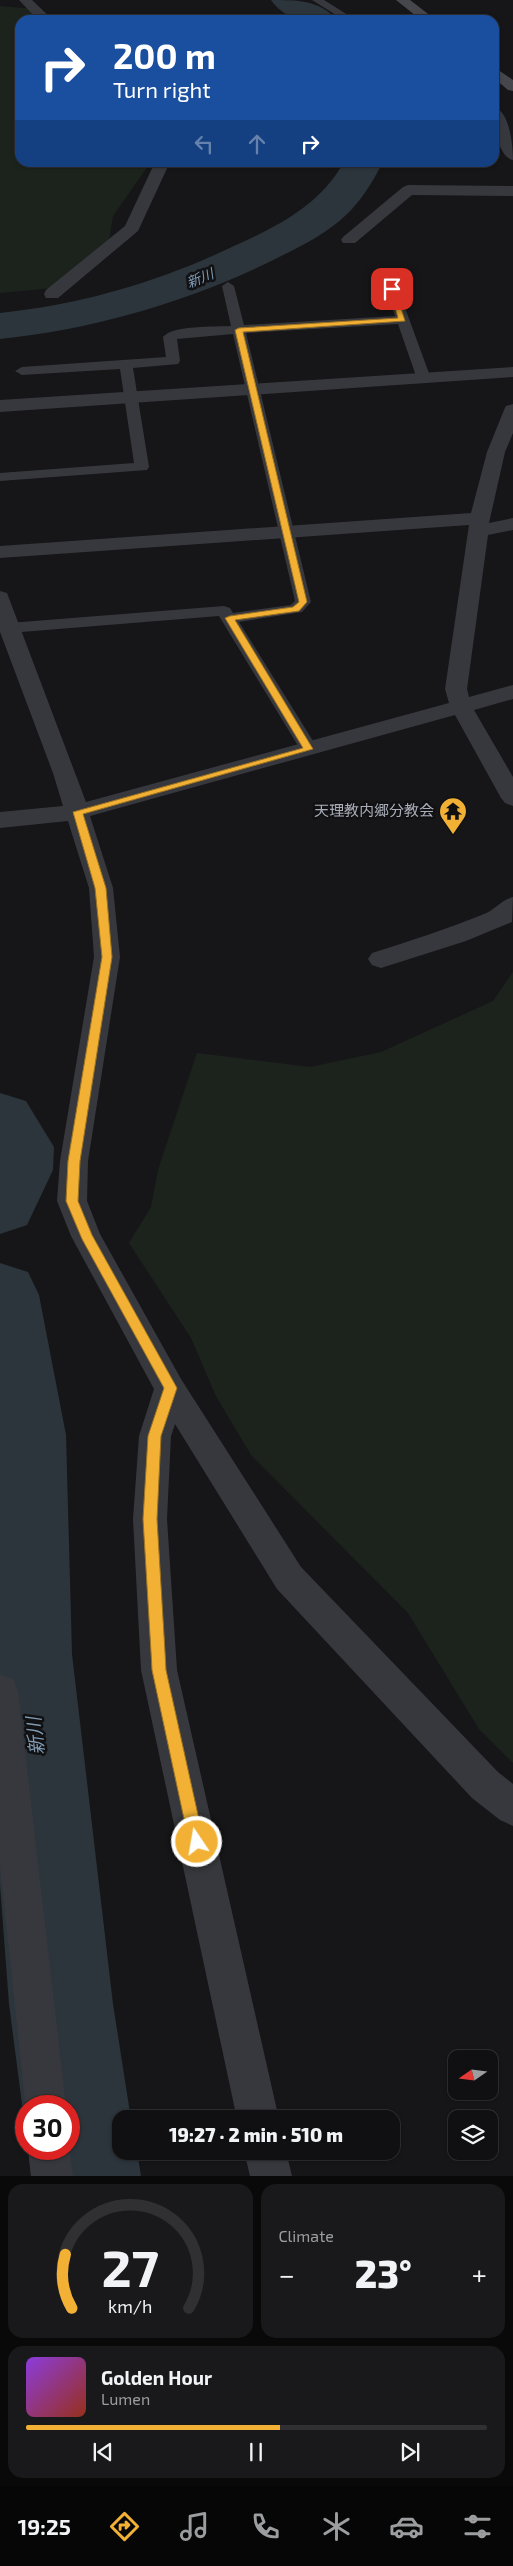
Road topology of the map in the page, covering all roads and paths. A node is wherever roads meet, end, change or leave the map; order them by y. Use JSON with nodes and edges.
{"nodes":[{"id":1,"x":25,"y":0,"type":"edge"},
{"id":2,"x":317,"y":0,"type":"edge"},
{"id":3,"x":402,"y":0,"type":"edge"},
{"id":4,"x":41,"y":15,"type":"edge"},
{"id":5,"x":342,"y":15,"type":"edge"},
{"id":6,"x":422,"y":15,"type":"edge"},
{"id":7,"x":499,"y":75,"type":"edge"},
{"id":8,"x":513,"y":87,"type":"edge"},
{"id":9,"x":499,"y":123,"type":"edge"},
{"id":10,"x":513,"y":156,"type":"edge"},
{"id":11,"x":161,"y":167,"type":"edge"},
{"id":12,"x":513,"y":191,"type":"edge"},
{"id":13,"x":349,"y":240,"type":"dead end"},
{"id":14,"x":228,"y":286,"type":"dead end"},
{"id":15,"x":392,"y":289,"type":"dead end"},
{"id":16,"x":52,"y":294,"type":"dead end"},
{"id":17,"x":402,"y":320,"type":"junction"},
{"id":18,"x":239,"y":330,"type":"junction"},
{"id":19,"x":126,"y":365,"type":"junction"},
{"id":20,"x":22,"y":371,"type":"dead end"},
{"id":21,"x":513,"y":372,"type":"edge"},
{"id":22,"x":423,"y":376,"type":"junction"},
{"id":23,"x":251,"y":388,"type":"junction"},
{"id":24,"x":132,"y":398,"type":"junction"},
{"id":25,"x":0,"y":406,"type":"edge"},
{"id":26,"x":513,"y":410,"type":"edge"},
{"id":27,"x":504,"y":451,"type":"edge"},
{"id":28,"x":0,"y":477,"type":"edge"},
{"id":29,"x":479,"y":524,"type":"junction"},
{"id":30,"x":513,"y":524,"type":"edge"},
{"id":31,"x":286,"y":532,"type":"junction"},
{"id":32,"x":0,"y":552,"type":"edge"},
{"id":33,"x":0,"y":597,"type":"edge"},
{"id":34,"x":230,"y":618,"type":"junction"},
{"id":35,"x":10,"y":628,"type":"junction"},
{"id":36,"x":513,"y":692,"type":"edge"},
{"id":37,"x":461,"y":706,"type":"junction"},
{"id":38,"x":309,"y":749,"type":"junction"},
{"id":39,"x":513,"y":798,"type":"edge"},
{"id":40,"x":78,"y":812,"type":"junction"},
{"id":41,"x":0,"y":820,"type":"edge"},
{"id":42,"x":513,"y":905,"type":"edge"},
{"id":43,"x":381,"y":959,"type":"dead end"},
{"id":44,"x":170,"y":1388,"type":"junction"},
{"id":45,"x":0,"y":1691,"type":"edge"},
{"id":46,"x":513,"y":1807,"type":"edge"},
{"id":47,"x":44,"y":2095,"type":"edge"},
{"id":48,"x":256,"y":2110,"type":"edge"},
{"id":49,"x":51,"y":2160,"type":"edge"},
{"id":50,"x":267,"y":2160,"type":"edge"},
{"id":51,"x":52,"y":2176,"type":"edge"},
{"id":52,"x":271,"y":2176,"type":"edge"}],
"edges":[{"from":1,"to":4,"type":"street"},
{"from":2,"to":5,"type":"lane"},
{"from":3,"to":6,"type":"street"},
{"from":7,"to":8,"type":"street"},
{"from":9,"to":10,"type":"street"},
{"from":11,"to":16,"type":"street"},
{"from":12,"to":13,"type":"street"},
{"from":14,"to":18,"type":"lane"},
{"from":15,"to":17,"type":"lane"},
{"from":17,"to":18,"type":"lane"},
{"from":17,"to":22,"type":"lane"},
{"from":18,"to":19,"type":"lane"},
{"from":18,"to":23,"type":"lane"},
{"from":19,"to":20,"type":"lane"},
{"from":19,"to":24,"type":"lane"},
{"from":21,"to":22,"type":"street"},
{"from":22,"to":23,"type":"street"},
{"from":23,"to":24,"type":"street"},
{"from":23,"to":31,"type":"lane"},
{"from":24,"to":25,"type":"street"},
{"from":24,"to":28,"type":"lane"},
{"from":26,"to":27,"type":"street"},
{"from":27,"to":29,"type":"street"},
{"from":29,"to":30,"type":"street"},
{"from":29,"to":31,"type":"street"},
{"from":29,"to":37,"type":"street"},
{"from":31,"to":32,"type":"street"},
{"from":31,"to":34,"type":"lane"},
{"from":33,"to":35,"type":"street"},
{"from":34,"to":35,"type":"lane"},
{"from":34,"to":38,"type":"lane"},
{"from":35,"to":40,"type":"street"},
{"from":36,"to":37,"type":"street"},
{"from":37,"to":38,"type":"street"},
{"from":37,"to":39,"type":"street"},
{"from":38,"to":40,"type":"street"},
{"from":40,"to":41,"type":"street"},
{"from":40,"to":44,"type":"street"},
{"from":42,"to":43,"type":"street"},
{"from":44,"to":46,"type":"street"},
{"from":44,"to":48,"type":"street"},
{"from":45,"to":47,"type":"street"},
{"from":49,"to":51,"type":"street"},
{"from":50,"to":52,"type":"street"}]}
